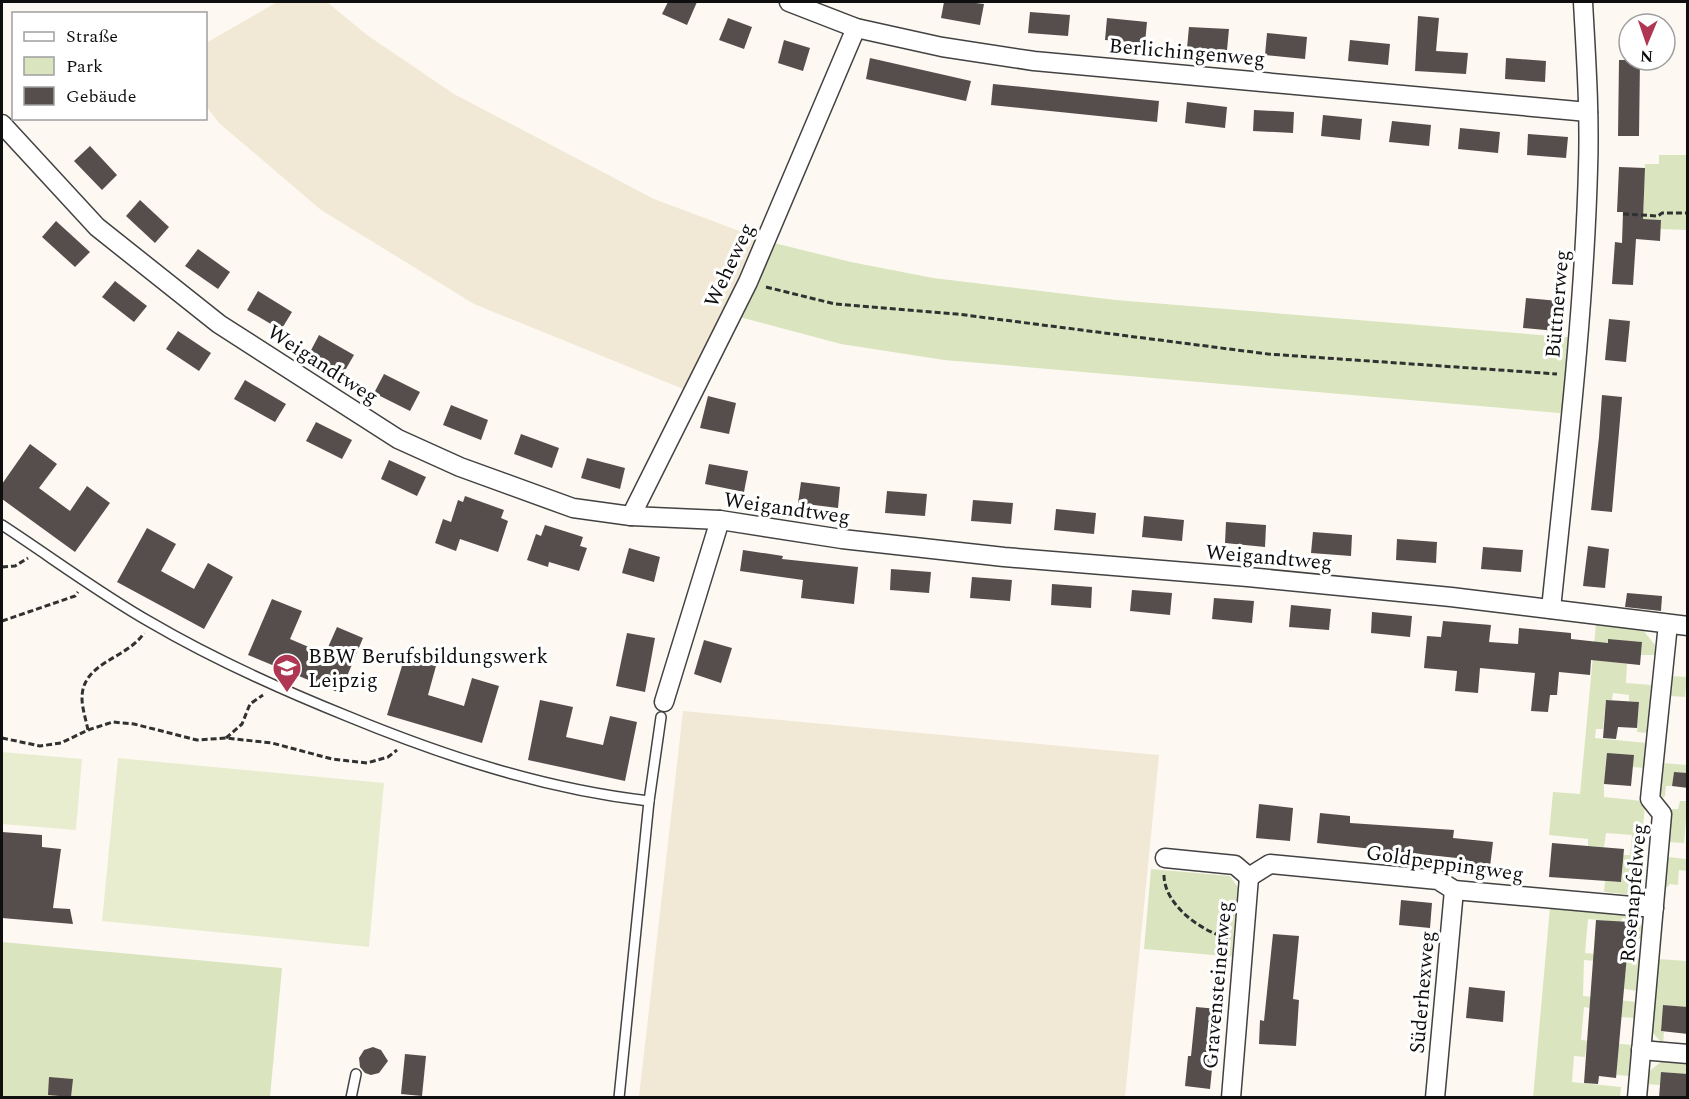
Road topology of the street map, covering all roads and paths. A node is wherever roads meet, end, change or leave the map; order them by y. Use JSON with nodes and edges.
{"nodes":[{"id":1,"x":789,"y":2,"type":"edge"},
{"id":2,"x":1583,"y":2,"type":"edge"},
{"id":3,"x":856,"y":28,"type":"junction"},
{"id":4,"x":1588,"y":112,"type":"junction"},
{"id":5,"x":2,"y":124,"type":"edge"},
{"id":6,"x":1688,"y":213,"type":"edge"},
{"id":7,"x":1623,"y":214,"type":"dead end"},
{"id":8,"x":748,"y":282,"type":"junction"},
{"id":9,"x":1574,"y":376,"type":"junction"},
{"id":10,"x":631,"y":516,"type":"junction"},
{"id":11,"x":720,"y":520,"type":"junction"},
{"id":12,"x":2,"y":525,"type":"edge"},
{"id":13,"x":39,"y":549,"type":"junction"},
{"id":14,"x":2,"y":567,"type":"edge"},
{"id":15,"x":86,"y":581,"type":"junction"},
{"id":16,"x":1551,"y":609,"type":"junction"},
{"id":17,"x":2,"y":621,"type":"edge"},
{"id":18,"x":150,"y":622,"type":"junction"},
{"id":19,"x":1668,"y":624,"type":"junction"},
{"id":20,"x":1688,"y":626,"type":"edge"},
{"id":21,"x":274,"y":687,"type":"junction"},
{"id":22,"x":662,"y":709,"type":"joint"},
{"id":23,"x":88,"y":730,"type":"junction"},
{"id":24,"x":2,"y":738,"type":"edge"},
{"id":25,"x":226,"y":738,"type":"junction"},
{"id":26,"x":409,"y":741,"type":"junction"},
{"id":27,"x":649,"y":801,"type":"junction"},
{"id":28,"x":1165,"y":858,"type":"joint"},
{"id":29,"x":1249,"y":877,"type":"junction"},
{"id":30,"x":1454,"y":890,"type":"junction"},
{"id":31,"x":1654,"y":908,"type":"junction"},
{"id":32,"x":1244,"y":941,"type":"junction"},
{"id":33,"x":1641,"y":1050,"type":"junction"},
{"id":34,"x":1688,"y":1054,"type":"edge"},
{"id":35,"x":356,"y":1074,"type":"dead end"},
{"id":36,"x":351,"y":1098,"type":"edge"},
{"id":37,"x":619,"y":1098,"type":"edge"},
{"id":38,"x":1231,"y":1098,"type":"edge"},
{"id":39,"x":1436,"y":1098,"type":"edge"},
{"id":40,"x":1637,"y":1098,"type":"edge"}],
"edges":[{"from":1,"to":3,"type":"street","name":"Berlichingenweg"},
{"from":2,"to":4,"type":"street","name":"Büttnerweg"},
{"from":3,"to":4,"type":"street","name":"Berlichingenweg"},
{"from":3,"to":8,"type":"street","name":"Weheweg"},
{"from":4,"to":9,"type":"street","name":"Büttnerweg"},
{"from":5,"to":10,"type":"street","name":"Weigandtweg"},
{"from":6,"to":7,"type":"path"},
{"from":8,"to":9,"type":"path"},
{"from":8,"to":10,"type":"street","name":"Weheweg"},
{"from":9,"to":16,"type":"street","name":"Büttnerweg"},
{"from":10,"to":11,"type":"street","name":"Weigandtweg"},
{"from":11,"to":16,"type":"street","name":"Weigandtweg"},
{"from":11,"to":22,"type":"street"},
{"from":12,"to":13,"type":"lane"},
{"from":13,"to":14,"type":"path"},
{"from":13,"to":15,"type":"lane"},
{"from":15,"to":17,"type":"path"},
{"from":15,"to":18,"type":"lane"},
{"from":16,"to":19,"type":"street","name":"Weigandtweg"},
{"from":18,"to":21,"type":"lane"},
{"from":18,"to":23,"type":"path"},
{"from":19,"to":20,"type":"street","name":"Weigandtweg"},
{"from":19,"to":31,"type":"street","name":"Rosenapfelweg"},
{"from":21,"to":25,"type":"path"},
{"from":21,"to":26,"type":"lane"},
{"from":22,"to":27,"type":"lane"},
{"from":23,"to":24,"type":"path"},
{"from":23,"to":25,"type":"path"},
{"from":25,"to":26,"type":"path"},
{"from":26,"to":27,"type":"lane"},
{"from":27,"to":37,"type":"lane"},
{"from":28,"to":29,"type":"street"},
{"from":28,"to":32,"type":"path"},
{"from":29,"to":30,"type":"street","name":"Goldpeppingweg"},
{"from":29,"to":32,"type":"street","name":"Gravensteinerweg"},
{"from":30,"to":31,"type":"street","name":"Goldpeppingweg"},
{"from":30,"to":39,"type":"street","name":"Süderhexweg"},
{"from":31,"to":33,"type":"street","name":"Rosenapfelweg"},
{"from":32,"to":38,"type":"street","name":"Gravensteinerweg"},
{"from":33,"to":34,"type":"street"},
{"from":33,"to":40,"type":"street","name":"Rosenapfelweg"},
{"from":35,"to":36,"type":"lane"}]}
